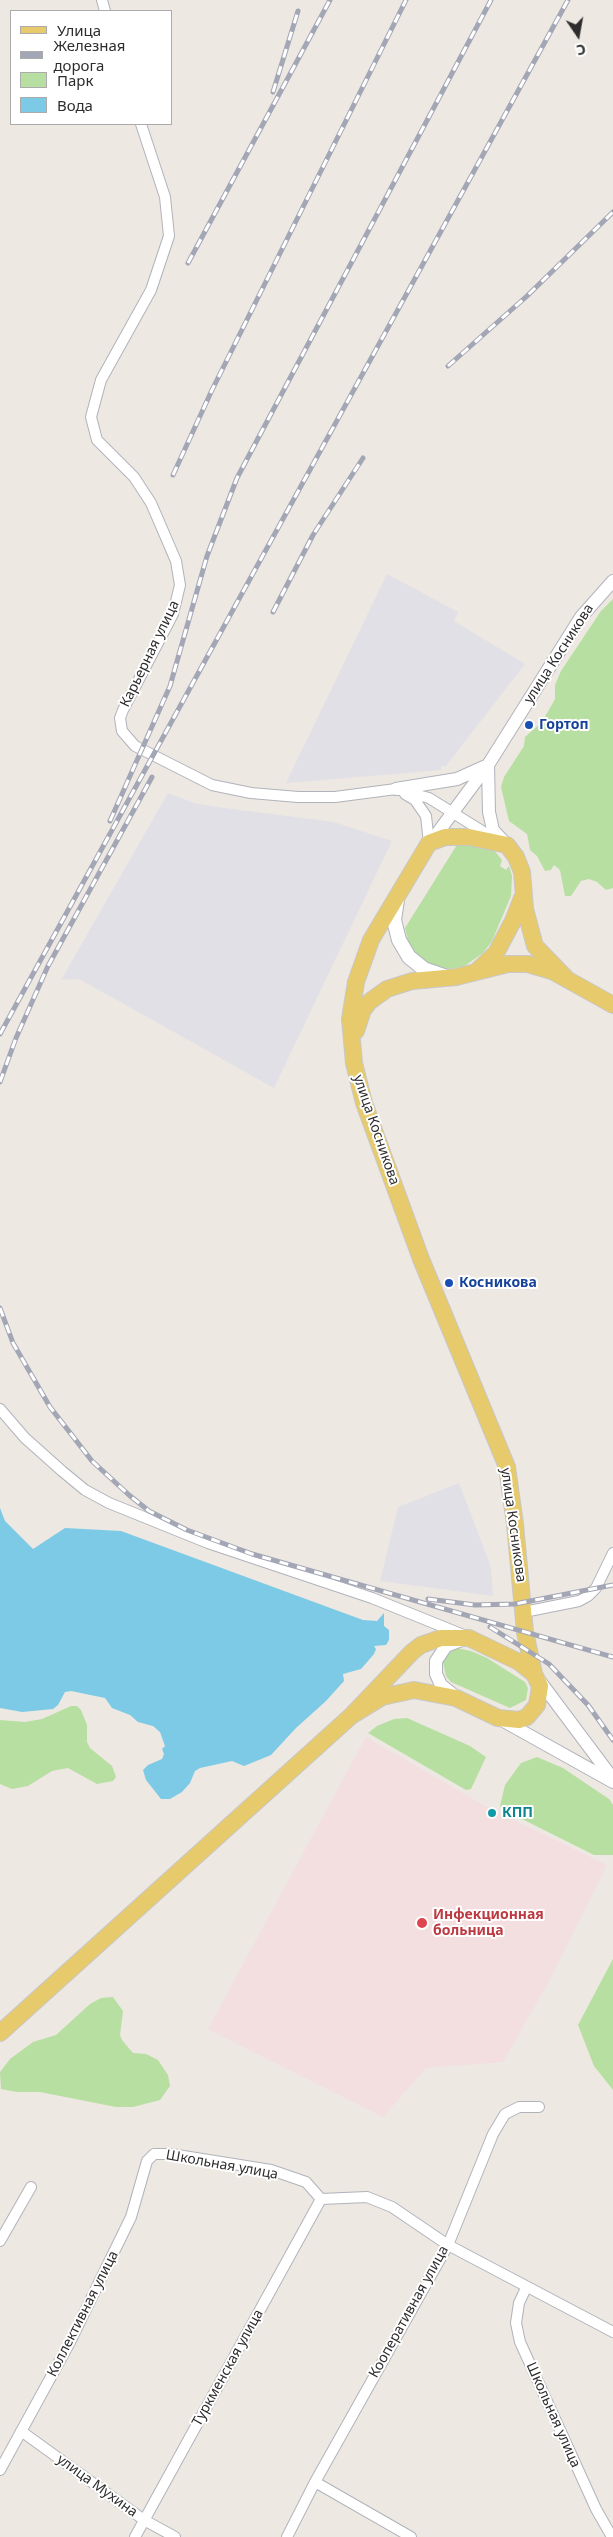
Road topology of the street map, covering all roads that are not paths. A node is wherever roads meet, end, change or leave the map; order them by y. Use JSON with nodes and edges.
{"nodes":[{"id":1,"x":141,"y":125,"type":"edge"},
{"id":2,"x":613,"y":581,"type":"edge"},
{"id":3,"x":488,"y":765,"type":"junction"},
{"id":4,"x":396,"y":789,"type":"junction"},
{"id":5,"x":452,"y":814,"type":"junction"},
{"id":6,"x":430,"y":843,"type":"junction"},
{"id":7,"x":507,"y":845,"type":"junction"},
{"id":8,"x":523,"y":893,"type":"junction"},
{"id":9,"x":398,"y":895,"type":"junction"},
{"id":10,"x":474,"y":972,"type":"junction"},
{"id":11,"x":449,"y":978,"type":"junction"},
{"id":12,"x":566,"y":978,"type":"junction"},
{"id":13,"x":613,"y":1006,"type":"edge"},
{"id":14,"x":354,"y":1063,"type":"junction"},
{"id":15,"x":0,"y":1409,"type":"edge"},
{"id":16,"x":613,"y":1553,"type":"edge"},
{"id":17,"x":524,"y":1612,"type":"junction"},
{"id":18,"x":469,"y":1638,"type":"junction"},
{"id":19,"x":536,"y":1677,"type":"junction"},
{"id":20,"x":456,"y":1698,"type":"junction"},
{"id":21,"x":351,"y":1716,"type":"junction"},
{"id":22,"x":498,"y":1718,"type":"junction"},
{"id":23,"x":613,"y":1780,"type":"edge"},
{"id":24,"x":0,"y":2034,"type":"edge"},
{"id":25,"x":539,"y":2107,"type":"dead end"},
{"id":26,"x":154,"y":2154,"type":"joint"},
{"id":27,"x":31,"y":2188,"type":"dead end"},
{"id":28,"x":321,"y":2199,"type":"junction"},
{"id":29,"x":0,"y":2241,"type":"edge"},
{"id":30,"x":448,"y":2244,"type":"junction"},
{"id":31,"x":526,"y":2288,"type":"junction"},
{"id":32,"x":613,"y":2332,"type":"edge"},
{"id":33,"x":21,"y":2431,"type":"junction"},
{"id":34,"x":0,"y":2470,"type":"edge"},
{"id":35,"x":315,"y":2482,"type":"junction"},
{"id":36,"x":144,"y":2520,"type":"junction"},
{"id":37,"x":135,"y":2537,"type":"edge"},
{"id":38,"x":175,"y":2537,"type":"edge"},
{"id":39,"x":287,"y":2537,"type":"edge"},
{"id":40,"x":411,"y":2537,"type":"edge"},
{"id":41,"x":612,"y":2537,"type":"edge"}],
"edges":[{"from":1,"to":4,"type":"street","name":"Карьерная улица"},
{"from":2,"to":3,"type":"street","name":"улица Косникова"},
{"from":3,"to":4,"type":"street"},
{"from":3,"to":5,"type":"street","name":"улица Косникова"},
{"from":3,"to":7,"type":"street"},
{"from":4,"to":5,"type":"street"},
{"from":4,"to":6,"type":"street"},
{"from":5,"to":6,"type":"street","name":"улица Косникова"},
{"from":5,"to":7,"type":"street"},
{"from":6,"to":7,"type":"main road"},
{"from":6,"to":9,"type":"main road","name":"улица Косникова"},
{"from":7,"to":8,"type":"main road"},
{"from":8,"to":10,"type":"main road"},
{"from":8,"to":12,"type":"main road"},
{"from":9,"to":11,"type":"main road"},
{"from":9,"to":14,"type":"main road","name":"улица Косникова"},
{"from":10,"to":11,"type":"main road"},
{"from":10,"to":12,"type":"main road"},
{"from":11,"to":14,"type":"main road"},
{"from":12,"to":13,"type":"main road"},
{"from":14,"to":17,"type":"main road","name":"улица Косникова"},
{"from":15,"to":18,"type":"street"},
{"from":16,"to":17,"type":"street"},
{"from":17,"to":19,"type":"main road","name":"улица Косникова"},
{"from":18,"to":19,"type":"main road"},
{"from":18,"to":20,"type":"street"},
{"from":18,"to":21,"type":"main road"},
{"from":19,"to":22,"type":"main road"},
{"from":19,"to":23,"type":"street"},
{"from":20,"to":21,"type":"main road"},
{"from":20,"to":22,"type":"main road"},
{"from":21,"to":24,"type":"main road"},
{"from":22,"to":23,"type":"street"},
{"from":25,"to":30,"type":"street","name":"Кооперативная улица"},
{"from":26,"to":28,"type":"street","name":"Школьная улица"},
{"from":26,"to":33,"type":"street","name":"Коллективная улица"},
{"from":27,"to":29,"type":"street"},
{"from":28,"to":30,"type":"street"},
{"from":28,"to":36,"type":"street","name":"Туркменская улица"},
{"from":30,"to":31,"type":"street"},
{"from":30,"to":35,"type":"street","name":"Кооперативная улица"},
{"from":31,"to":32,"type":"street"},
{"from":31,"to":41,"type":"street","name":"Школьная улица"},
{"from":33,"to":34,"type":"street","name":"Коллективная улица"},
{"from":33,"to":36,"type":"street","name":"улица Мухина"},
{"from":35,"to":39,"type":"street","name":"Кооперативная улица"},
{"from":35,"to":40,"type":"street"},
{"from":36,"to":37,"type":"street","name":"Туркменская улица"},
{"from":36,"to":38,"type":"street","name":"улица Мухина"}]}
